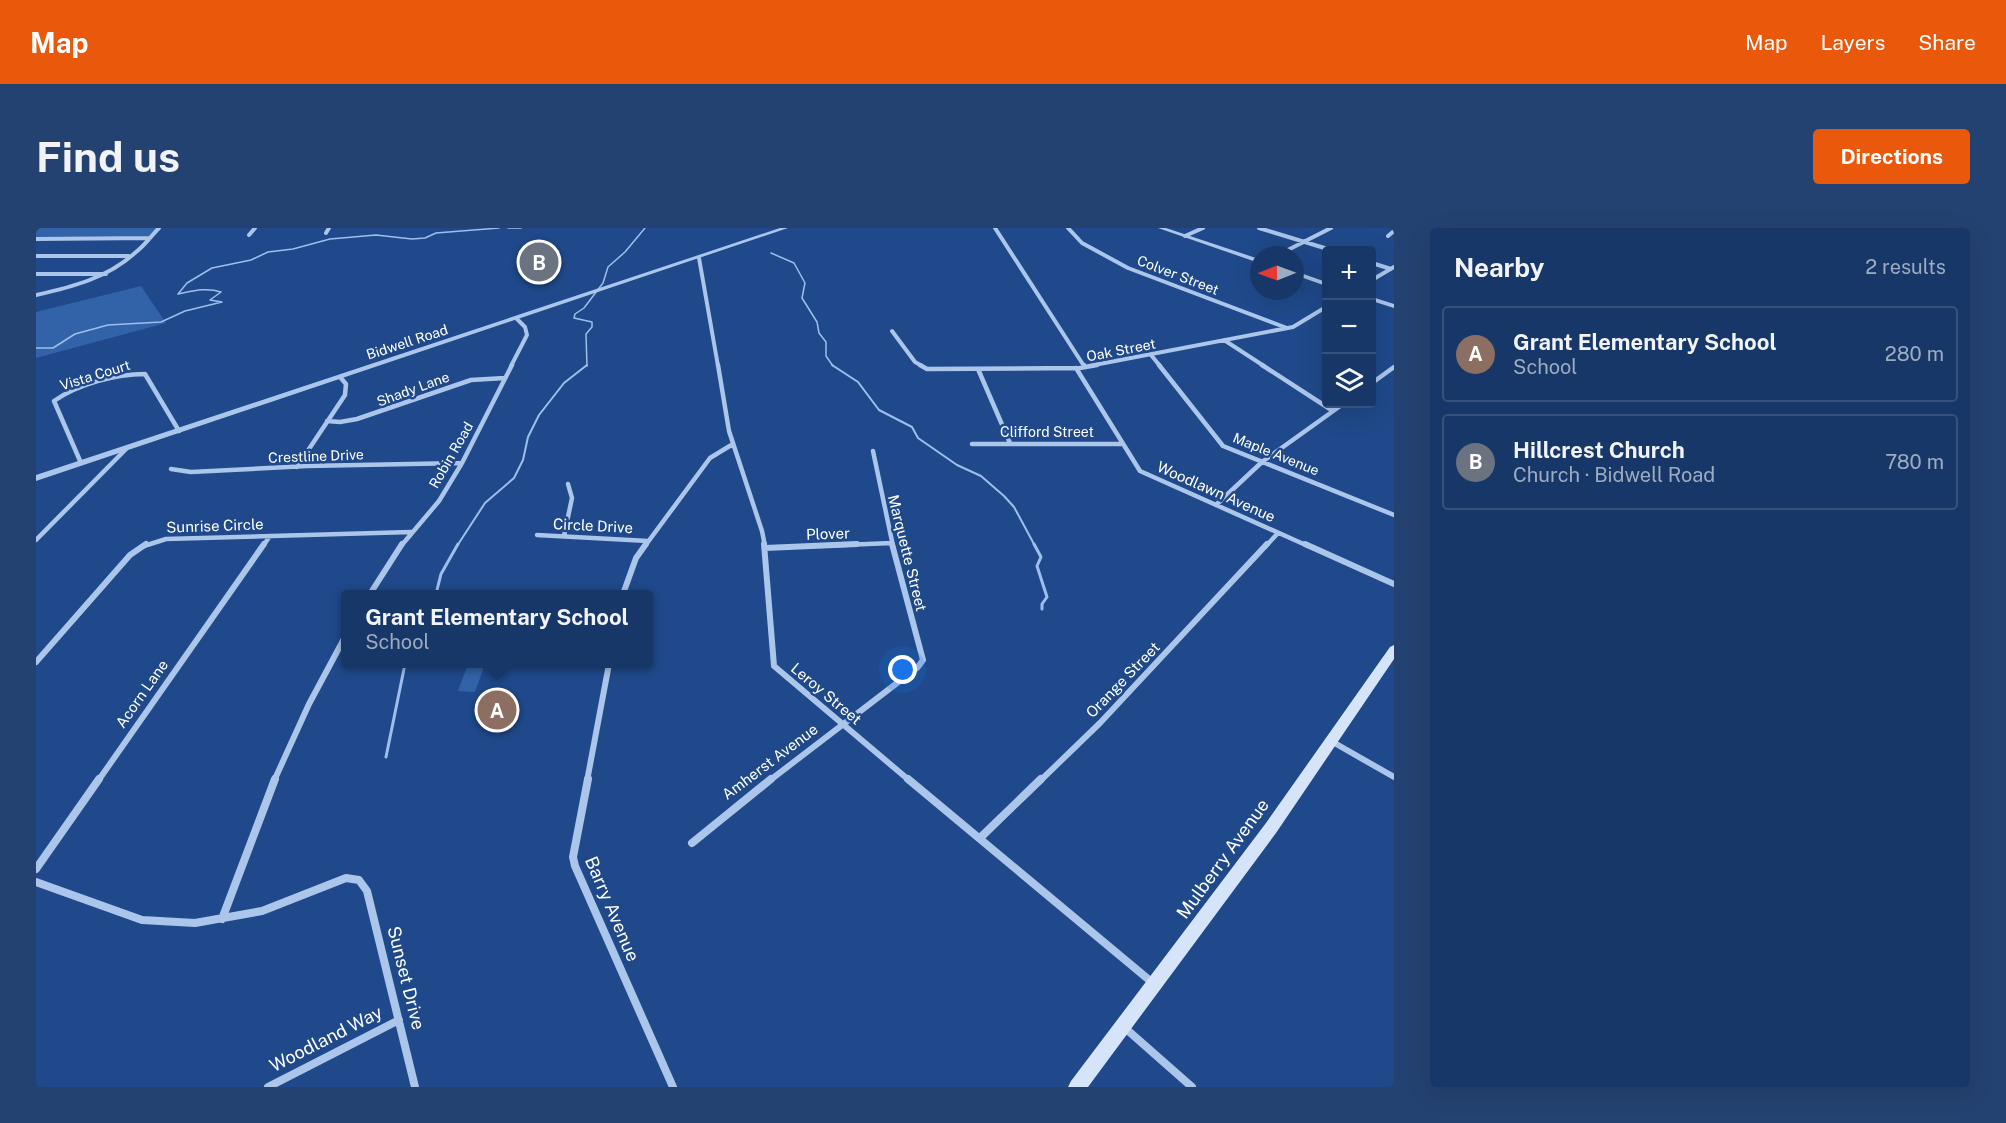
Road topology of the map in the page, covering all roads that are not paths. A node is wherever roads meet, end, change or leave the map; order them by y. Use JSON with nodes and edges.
{"nodes":[{"id":1,"x":159,"y":228,"type":"edge"},
{"id":2,"x":255,"y":228,"type":"edge"},
{"id":3,"x":329,"y":228,"type":"edge"},
{"id":4,"x":785,"y":228,"type":"edge"},
{"id":5,"x":995,"y":228,"type":"edge"},
{"id":6,"x":1068,"y":228,"type":"edge"},
{"id":7,"x":1161,"y":228,"type":"edge"},
{"id":8,"x":1203,"y":228,"type":"edge"},
{"id":9,"x":1259,"y":228,"type":"edge"},
{"id":10,"x":1331,"y":228,"type":"edge"},
{"id":11,"x":1394,"y":231,"type":"edge"},
{"id":12,"x":326,"y":233,"type":"dead end"},
{"id":13,"x":249,"y":235,"type":"dead end"},
{"id":14,"x":1185,"y":236,"type":"junction"},
{"id":15,"x":150,"y":238,"type":"junction"},
{"id":16,"x":1394,"y":238,"type":"edge"},
{"id":17,"x":36,"y":239,"type":"edge"},
{"id":18,"x":1304,"y":242,"type":"junction"},
{"id":19,"x":1296,"y":246,"type":"edge"},
{"id":20,"x":1322,"y":247,"type":"edge"},
{"id":21,"x":36,"y":256,"type":"edge"},
{"id":22,"x":129,"y":256,"type":"junction"},
{"id":23,"x":699,"y":258,"type":"junction"},
{"id":24,"x":1250,"y":258,"type":"edge"},
{"id":25,"x":1376,"y":264,"type":"edge"},
{"id":26,"x":1393,"y":268,"type":"edge"},
{"id":27,"x":36,"y":274,"type":"edge"},
{"id":28,"x":106,"y":274,"type":"junction"},
{"id":29,"x":1304,"y":276,"type":"edge"},
{"id":30,"x":1376,"y":277,"type":"edge"},
{"id":31,"x":1322,"y":283,"type":"edge"},
{"id":32,"x":36,"y":295,"type":"edge"},
{"id":33,"x":1374,"y":300,"type":"edge"},
{"id":34,"x":1394,"y":306,"type":"edge"},
{"id":35,"x":1322,"y":309,"type":"edge"},
{"id":36,"x":517,"y":319,"type":"junction"},
{"id":37,"x":1288,"y":328,"type":"junction"},
{"id":38,"x":892,"y":331,"type":"dead end"},
{"id":39,"x":1224,"y":340,"type":"junction"},
{"id":40,"x":1151,"y":355,"type":"junction"},
{"id":41,"x":1084,"y":367,"type":"junction"},
{"id":42,"x":1394,"y":367,"type":"edge"},
{"id":43,"x":1076,"y":368,"type":"junction"},
{"id":44,"x":978,"y":369,"type":"junction"},
{"id":45,"x":340,"y":377,"type":"junction"},
{"id":46,"x":505,"y":378,"type":"junction"},
{"id":47,"x":1376,"y":380,"type":"edge"},
{"id":48,"x":1337,"y":408,"type":"edge"},
{"id":49,"x":1333,"y":411,"type":"junction"},
{"id":50,"x":327,"y":421,"type":"junction"},
{"id":51,"x":179,"y":431,"type":"junction"},
{"id":52,"x":1010,"y":443,"type":"junction"},
{"id":53,"x":733,"y":444,"type":"junction"},
{"id":54,"x":972,"y":444,"type":"dead end"},
{"id":55,"x":1122,"y":444,"type":"junction"},
{"id":56,"x":127,"y":448,"type":"junction"},
{"id":57,"x":873,"y":451,"type":"dead end"},
{"id":58,"x":1262,"y":462,"type":"junction"},
{"id":59,"x":81,"y":463,"type":"junction"},
{"id":60,"x":462,"y":463,"type":"junction"},
{"id":61,"x":297,"y":467,"type":"junction"},
{"id":62,"x":171,"y":469,"type":"dead end"},
{"id":63,"x":36,"y":477,"type":"edge"},
{"id":64,"x":568,"y":484,"type":"dead end"},
{"id":65,"x":1216,"y":505,"type":"junction"},
{"id":66,"x":1394,"y":515,"type":"edge"},
{"id":67,"x":411,"y":532,"type":"junction"},
{"id":68,"x":1278,"y":533,"type":"junction"},
{"id":69,"x":537,"y":535,"type":"dead end"},
{"id":70,"x":270,"y":536,"type":"junction"},
{"id":71,"x":564,"y":536,"type":"junction"},
{"id":72,"x":36,"y":540,"type":"edge"},
{"id":73,"x":648,"y":541,"type":"junction"},
{"id":74,"x":892,"y":543,"type":"junction"},
{"id":75,"x":765,"y":548,"type":"junction"},
{"id":76,"x":1394,"y":584,"type":"edge"},
{"id":77,"x":373,"y":590,"type":"edge"},
{"id":78,"x":624,"y":590,"type":"edge"},
{"id":79,"x":341,"y":642,"type":"edge"},
{"id":80,"x":1394,"y":650,"type":"edge"},
{"id":81,"x":923,"y":660,"type":"joint"},
{"id":82,"x":36,"y":662,"type":"edge"},
{"id":83,"x":608,"y":668,"type":"edge"},
{"id":84,"x":842,"y":725,"type":"junction"},
{"id":85,"x":1331,"y":741,"type":"junction"},
{"id":86,"x":1394,"y":777,"type":"edge"},
{"id":87,"x":980,"y":838,"type":"junction"},
{"id":88,"x":692,"y":843,"type":"dead end"},
{"id":89,"x":36,"y":869,"type":"edge"},
{"id":90,"x":36,"y":882,"type":"edge"},
{"id":91,"x":222,"y":919,"type":"junction"},
{"id":92,"x":1154,"y":985,"type":"junction"},
{"id":93,"x":399,"y":1020,"type":"junction"},
{"id":94,"x":1123,"y":1026,"type":"junction"},
{"id":95,"x":268,"y":1087,"type":"edge"},
{"id":96,"x":415,"y":1087,"type":"edge"},
{"id":97,"x":673,"y":1087,"type":"edge"},
{"id":98,"x":1077,"y":1087,"type":"edge"},
{"id":99,"x":1192,"y":1087,"type":"edge"}],
"edges":[{"from":1,"to":15,"type":"street"},
{"from":2,"to":13,"type":"street"},
{"from":3,"to":12,"type":"street"},
{"from":4,"to":23,"type":"street","name":"Bidwell Road"},
{"from":5,"to":41,"type":"street"},
{"from":6,"to":37,"type":"street","name":"Colver Street"},
{"from":7,"to":14,"type":"street"},
{"from":8,"to":14,"type":"street"},
{"from":9,"to":18,"type":"street"},
{"from":10,"to":18,"type":"street"},
{"from":11,"to":16,"type":"street"},
{"from":14,"to":24,"type":"street"},
{"from":15,"to":17,"type":"street"},
{"from":15,"to":22,"type":"street"},
{"from":18,"to":19,"type":"street"},
{"from":18,"to":20,"type":"street"},
{"from":21,"to":22,"type":"street"},
{"from":22,"to":28,"type":"street"},
{"from":23,"to":36,"type":"street","name":"Bidwell Road"},
{"from":23,"to":53,"type":"street","name":"Leroy Street"},
{"from":25,"to":26,"type":"street"},
{"from":26,"to":30,"type":"street"},
{"from":27,"to":28,"type":"street"},
{"from":28,"to":32,"type":"street"},
{"from":29,"to":31,"type":"street"},
{"from":33,"to":34,"type":"street"},
{"from":35,"to":37,"type":"street","name":"Oak Street"},
{"from":36,"to":45,"type":"street","name":"Bidwell Road"},
{"from":36,"to":46,"type":"street","name":"Robin Road"},
{"from":37,"to":39,"type":"street","name":"Oak Street"},
{"from":38,"to":44,"type":"street","name":"Oak Street"},
{"from":39,"to":40,"type":"street","name":"Oak Street"},
{"from":39,"to":49,"type":"street"},
{"from":40,"to":41,"type":"street","name":"Oak Street"},
{"from":40,"to":58,"type":"street","name":"Maple Avenue"},
{"from":41,"to":43,"type":"street","name":"Oak Street"},
{"from":42,"to":47,"type":"street"},
{"from":43,"to":44,"type":"street","name":"Oak Street"},
{"from":43,"to":55,"type":"street","name":"Woodlawn Avenue"},
{"from":44,"to":52,"type":"street"},
{"from":45,"to":50,"type":"street"},
{"from":45,"to":51,"type":"street","name":"Bidwell Road"},
{"from":46,"to":50,"type":"street","name":"Shady Lane"},
{"from":46,"to":60,"type":"street","name":"Robin Road"},
{"from":48,"to":49,"type":"street"},
{"from":49,"to":58,"type":"street"},
{"from":50,"to":61,"type":"street"},
{"from":51,"to":56,"type":"street","name":"Bidwell Road"},
{"from":51,"to":59,"type":"street","name":"Vista Court"},
{"from":52,"to":54,"type":"street","name":"Clifford Street"},
{"from":52,"to":55,"type":"street","name":"Clifford Street"},
{"from":53,"to":73,"type":"street"},
{"from":53,"to":75,"type":"street","name":"Leroy Street"},
{"from":55,"to":65,"type":"street","name":"Woodlawn Avenue"},
{"from":56,"to":59,"type":"street","name":"Bidwell Road"},
{"from":56,"to":72,"type":"street"},
{"from":57,"to":74,"type":"street","name":"Marquette Street"},
{"from":58,"to":65,"type":"street"},
{"from":58,"to":66,"type":"street","name":"Maple Avenue"},
{"from":59,"to":63,"type":"street","name":"Bidwell Road"},
{"from":60,"to":61,"type":"street","name":"Crestline Drive"},
{"from":60,"to":67,"type":"street","name":"Robin Road"},
{"from":61,"to":62,"type":"street","name":"Crestline Drive"},
{"from":64,"to":71,"type":"street"},
{"from":65,"to":68,"type":"street","name":"Woodlawn Avenue"},
{"from":67,"to":70,"type":"street","name":"Sunrise Circle"},
{"from":67,"to":77,"type":"street","name":"Robin Road"},
{"from":68,"to":76,"type":"street","name":"Woodlawn Avenue"},
{"from":68,"to":87,"type":"street","name":"Orange Street"},
{"from":69,"to":71,"type":"street","name":"Circle Drive"},
{"from":70,"to":82,"type":"street","name":"Sunrise Circle"},
{"from":70,"to":89,"type":"street","name":"Acorn Lane"},
{"from":71,"to":73,"type":"street","name":"Circle Drive"},
{"from":73,"to":78,"type":"street"},
{"from":74,"to":75,"type":"street","name":"Plover"},
{"from":74,"to":81,"type":"street","name":"Marquette Street"},
{"from":75,"to":84,"type":"street","name":"Leroy Street"},
{"from":79,"to":91,"type":"street"},
{"from":80,"to":85,"type":"main road","name":"Mulberry Avenue"},
{"from":81,"to":84,"type":"street","name":"Amherst Avenue"},
{"from":83,"to":97,"type":"street","name":"Barry Avenue"},
{"from":84,"to":87,"type":"street","name":"Leroy Street"},
{"from":84,"to":88,"type":"street","name":"Amherst Avenue"},
{"from":85,"to":86,"type":"street"},
{"from":85,"to":92,"type":"main road","name":"Mulberry Avenue"},
{"from":87,"to":92,"type":"street","name":"Leroy Street"},
{"from":90,"to":91,"type":"street"},
{"from":91,"to":93,"type":"street","name":"Sunset Drive"},
{"from":92,"to":94,"type":"main road","name":"Mulberry Avenue"},
{"from":93,"to":95,"type":"street","name":"Woodland Way"},
{"from":93,"to":96,"type":"street","name":"Sunset Drive"},
{"from":94,"to":98,"type":"main road","name":"Mulberry Avenue"},
{"from":94,"to":99,"type":"street"}]}
